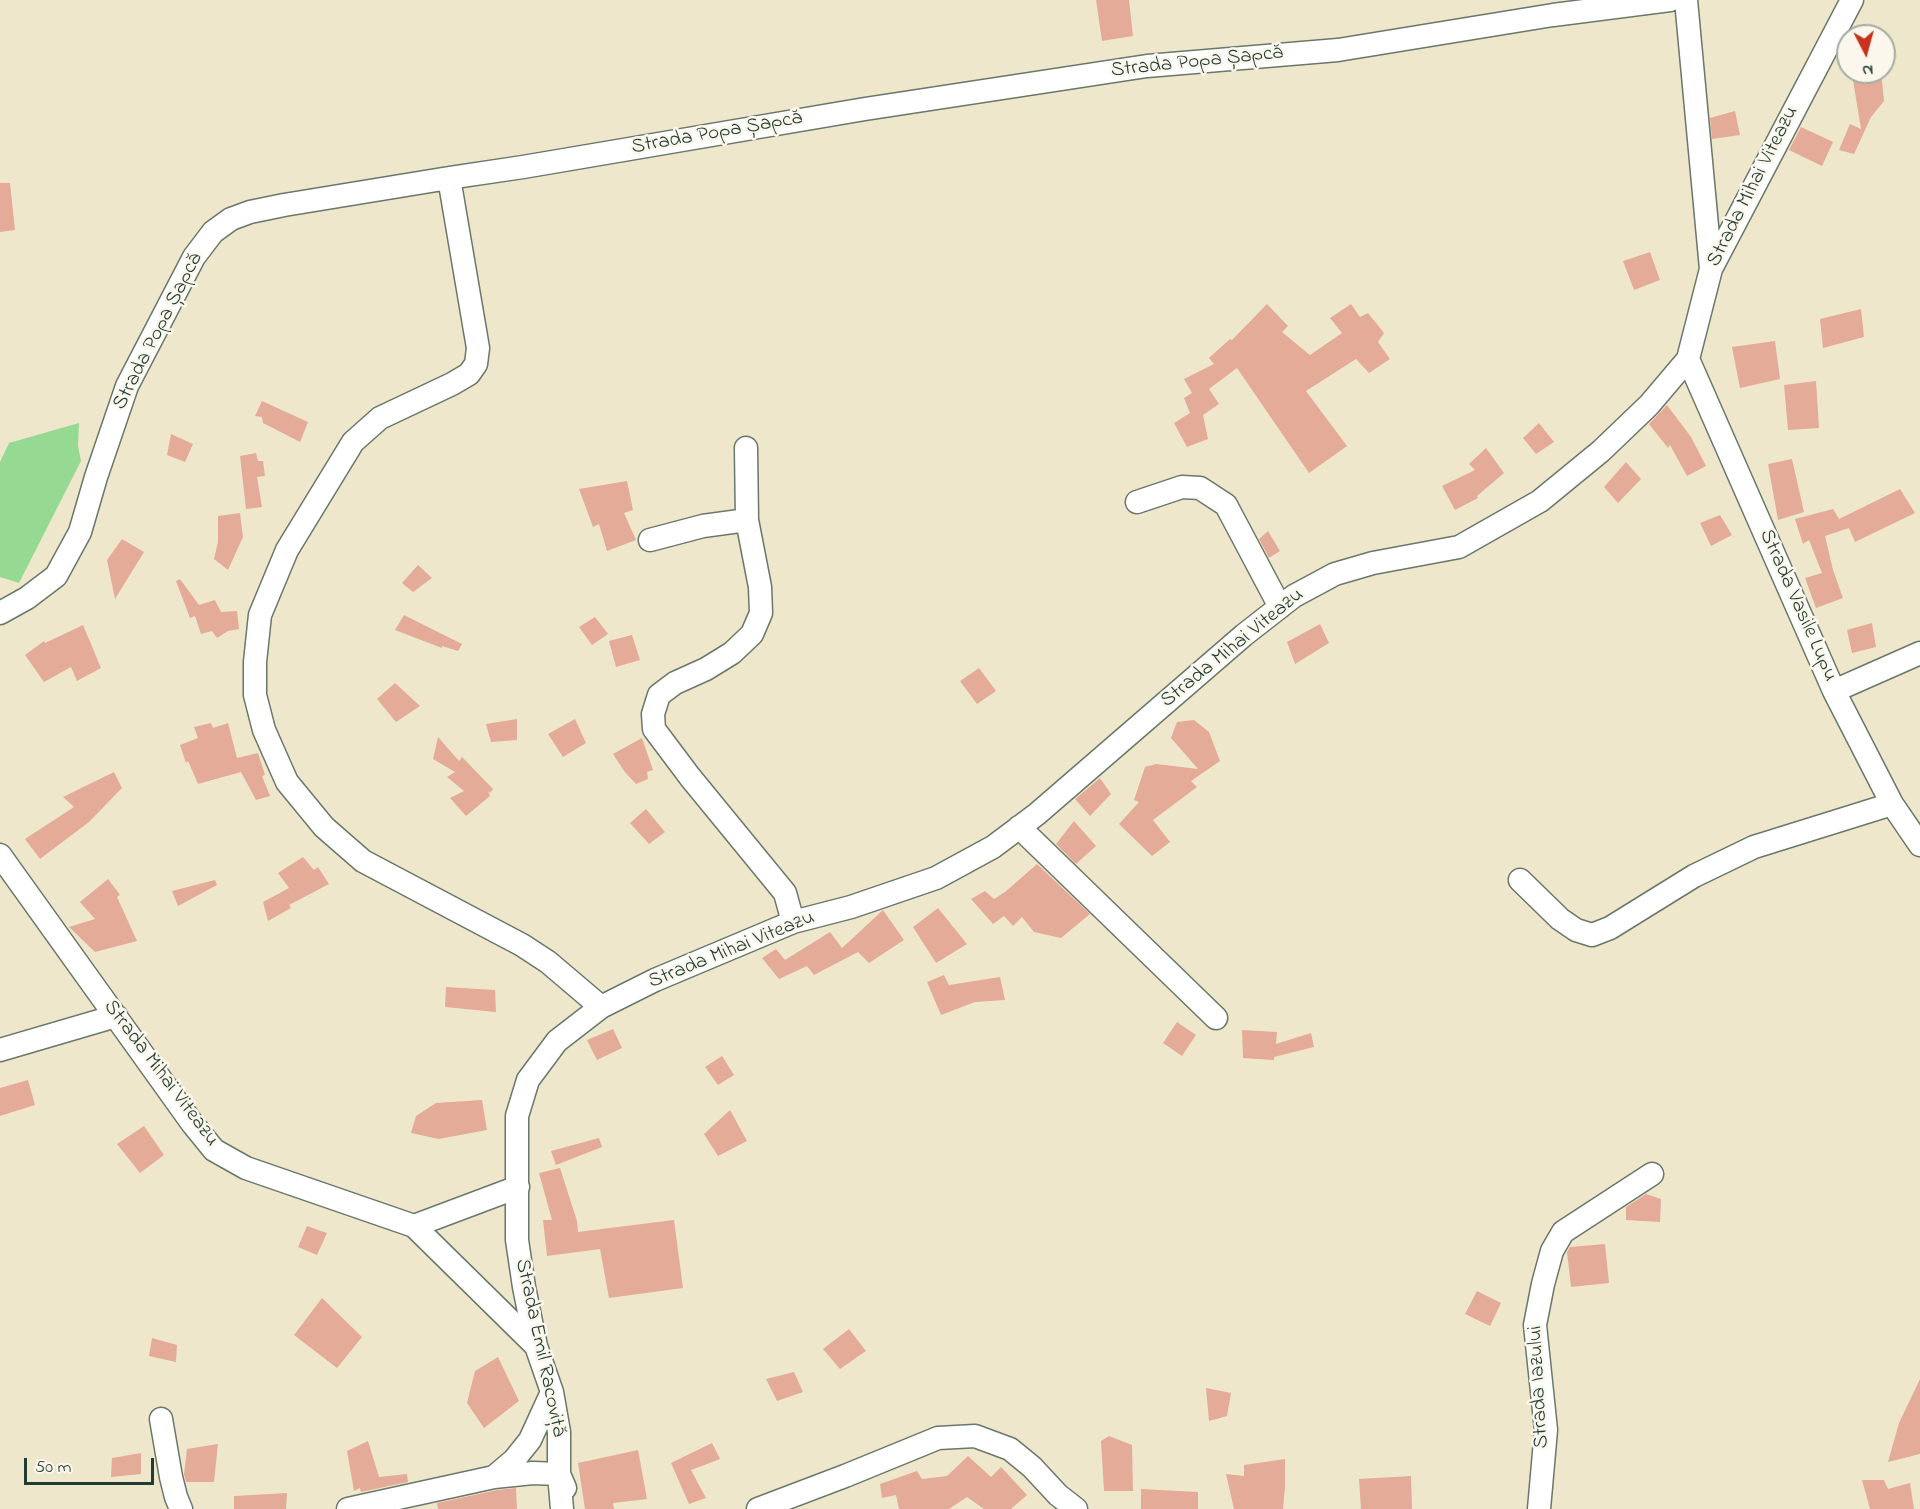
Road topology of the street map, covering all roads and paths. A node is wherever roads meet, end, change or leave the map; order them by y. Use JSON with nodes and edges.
{"nodes":[{"id":1,"x":1670,"y":0,"type":"edge"},
{"id":2,"x":1686,"y":0,"type":"edge"},
{"id":3,"x":1852,"y":0,"type":"edge"},
{"id":4,"x":449,"y":178,"type":"junction"},
{"id":5,"x":1711,"y":269,"type":"junction"},
{"id":6,"x":1688,"y":359,"type":"junction"},
{"id":7,"x":746,"y":448,"type":"dead end"},
{"id":8,"x":1137,"y":502,"type":"dead end"},
{"id":9,"x":747,"y":520,"type":"junction"},
{"id":10,"x":650,"y":540,"type":"dead end"},
{"id":11,"x":1280,"y":607,"type":"junction"},
{"id":12,"x":0,"y":613,"type":"edge"},
{"id":13,"x":1920,"y":653,"type":"edge"},
{"id":14,"x":1834,"y":691,"type":"junction"},
{"id":15,"x":1892,"y":804,"type":"junction"},
{"id":16,"x":1019,"y":827,"type":"junction"},
{"id":17,"x":1920,"y":845,"type":"edge"},
{"id":18,"x":0,"y":855,"type":"edge"},
{"id":19,"x":1521,"y":880,"type":"dead end"},
{"id":20,"x":794,"y":922,"type":"junction"},
{"id":21,"x":601,"y":1007,"type":"junction"},
{"id":22,"x":116,"y":1016,"type":"junction"},
{"id":23,"x":1216,"y":1018,"type":"dead end"},
{"id":24,"x":0,"y":1050,"type":"edge"},
{"id":25,"x":1652,"y":1174,"type":"dead end"},
{"id":26,"x":518,"y":1187,"type":"junction"},
{"id":27,"x":414,"y":1226,"type":"junction"},
{"id":28,"x":536,"y":1346,"type":"junction"},
{"id":29,"x":552,"y":1392,"type":"junction"},
{"id":30,"x":161,"y":1419,"type":"dead end"},
{"id":31,"x":559,"y":1474,"type":"junction"},
{"id":32,"x":494,"y":1478,"type":"junction"},
{"id":33,"x":181,"y":1509,"type":"edge"},
{"id":34,"x":348,"y":1509,"type":"edge"},
{"id":35,"x":562,"y":1509,"type":"edge"},
{"id":36,"x":574,"y":1509,"type":"edge"},
{"id":37,"x":758,"y":1509,"type":"edge"},
{"id":38,"x":1076,"y":1509,"type":"edge"},
{"id":39,"x":1539,"y":1509,"type":"edge"}],
"edges":[{"from":1,"to":4,"type":"street","name":"Strada Popa Șapcă"},
{"from":2,"to":5,"type":"street"},
{"from":3,"to":5,"type":"street","name":"Strada Mihai Viteazu"},
{"from":4,"to":12,"type":"street","name":"Strada Popa Șapcă"},
{"from":4,"to":21,"type":"street"},
{"from":5,"to":6,"type":"street","name":"Strada Mihai Viteazu"},
{"from":6,"to":11,"type":"street","name":"Strada Mihai Viteazu"},
{"from":6,"to":14,"type":"street","name":"Strada Vasile Lupu"},
{"from":7,"to":9,"type":"street"},
{"from":8,"to":11,"type":"street"},
{"from":9,"to":10,"type":"street"},
{"from":9,"to":20,"type":"street"},
{"from":11,"to":16,"type":"street","name":"Strada Mihai Viteazu"},
{"from":13,"to":14,"type":"street"},
{"from":14,"to":15,"type":"street","name":"Strada Vasile Lupu"},
{"from":15,"to":17,"type":"street","name":"Strada Vasile Lupu"},
{"from":15,"to":19,"type":"street"},
{"from":16,"to":20,"type":"street","name":"Strada Mihai Viteazu"},
{"from":16,"to":23,"type":"street"},
{"from":18,"to":22,"type":"street","name":"Strada Mihai Viteazu"},
{"from":20,"to":21,"type":"street","name":"Strada Mihai Viteazu"},
{"from":21,"to":26,"type":"street","name":"Strada Mihai Viteazu"},
{"from":22,"to":24,"type":"street"},
{"from":22,"to":27,"type":"street","name":"Strada Mihai Viteazu"},
{"from":25,"to":39,"type":"street","name":"Strada Iazului"},
{"from":26,"to":27,"type":"street"},
{"from":26,"to":28,"type":"street","name":"Strada Emil Racoviță"},
{"from":27,"to":28,"type":"street"},
{"from":28,"to":29,"type":"street","name":"Strada Emil Racoviță"},
{"from":29,"to":31,"type":"street","name":"Strada Emil Racoviță"},
{"from":29,"to":32,"type":"street"},
{"from":30,"to":33,"type":"street"},
{"from":31,"to":32,"type":"street"},
{"from":31,"to":35,"type":"street","name":"Strada Emil Racoviță"},
{"from":31,"to":36,"type":"street"},
{"from":32,"to":34,"type":"street"},
{"from":37,"to":38,"type":"street"}]}
